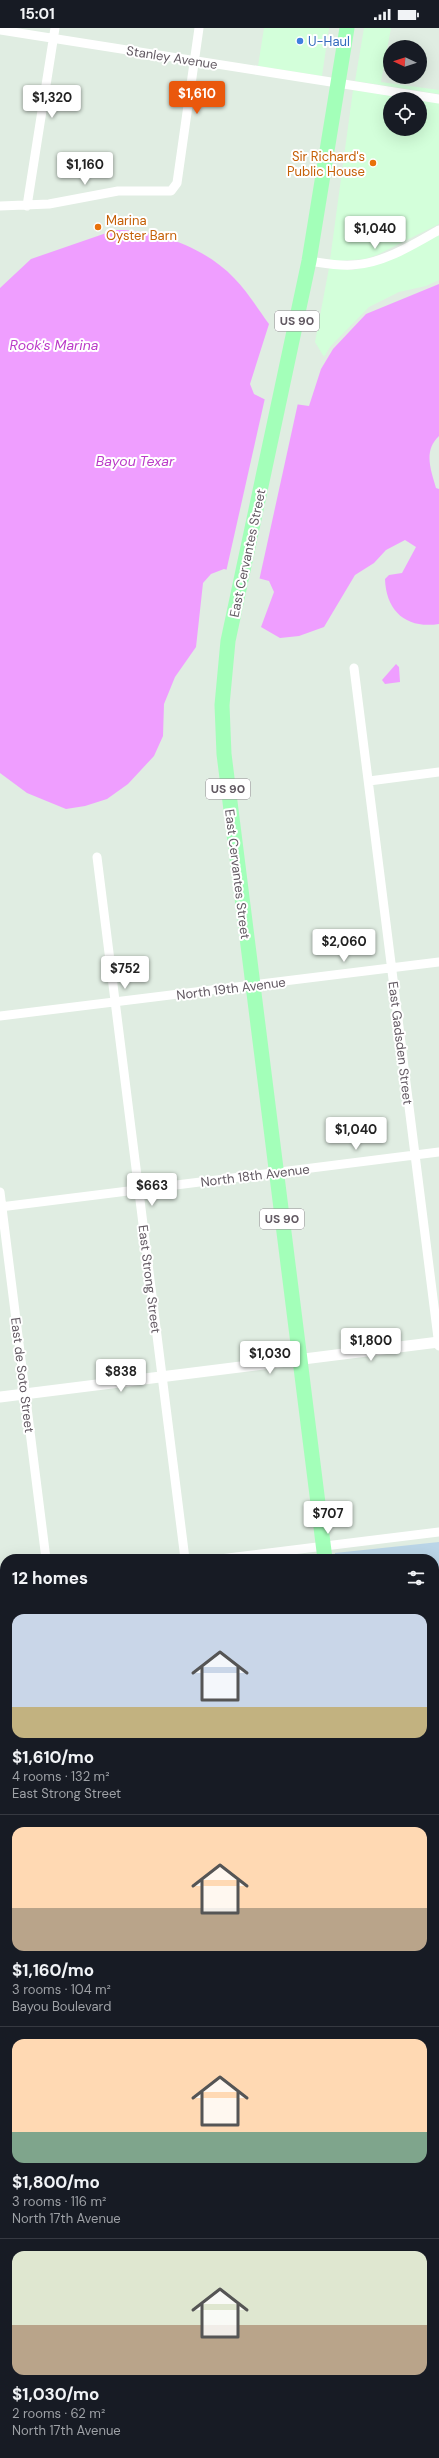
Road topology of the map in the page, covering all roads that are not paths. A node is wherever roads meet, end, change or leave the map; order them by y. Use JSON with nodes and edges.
{"nodes":[{"id":1,"x":55,"y":28,"type":"edge"},
{"id":2,"x":199,"y":28,"type":"edge"},
{"id":3,"x":347,"y":28,"type":"edge"},
{"id":4,"x":0,"y":30,"type":"edge"},
{"id":5,"x":54,"y":38,"type":"junction"},
{"id":6,"x":195,"y":60,"type":"junction"},
{"id":7,"x":338,"y":83,"type":"junction"},
{"id":8,"x":439,"y":99,"type":"edge"},
{"id":9,"x":0,"y":206,"type":"edge"},
{"id":10,"x":27,"y":206,"type":"junction"},
{"id":11,"x":439,"y":230,"type":"edge"},
{"id":12,"x":309,"y":261,"type":"junction"},
{"id":13,"x":354,"y":668,"type":"dead end"},
{"id":14,"x":439,"y":772,"type":"edge"},
{"id":15,"x":369,"y":781,"type":"junction"},
{"id":16,"x":97,"y":857,"type":"dead end"},
{"id":17,"x":439,"y":962,"type":"edge"},
{"id":18,"x":392,"y":968,"type":"junction"},
{"id":19,"x":252,"y":985,"type":"junction"},
{"id":20,"x":116,"y":1002,"type":"junction"},
{"id":21,"x":0,"y":1016,"type":"edge"},
{"id":22,"x":439,"y":1152,"type":"edge"},
{"id":23,"x":415,"y":1155,"type":"junction"},
{"id":24,"x":276,"y":1172,"type":"junction"},
{"id":25,"x":139,"y":1190,"type":"junction"},
{"id":26,"x":0,"y":1192,"type":"edge"},
{"id":27,"x":1,"y":1207,"type":"edge"},
{"id":28,"x":439,"y":1342,"type":"edge"},
{"id":29,"x":439,"y":1346,"type":"edge"},
{"id":30,"x":300,"y":1359,"type":"junction"},
{"id":31,"x":162,"y":1376,"type":"junction"},
{"id":32,"x":25,"y":1394,"type":"junction"},
{"id":33,"x":0,"y":1397,"type":"edge"},
{"id":34,"x":439,"y":1532,"type":"edge"},
{"id":35,"x":324,"y":1553,"type":"edge"},
{"id":36,"x":45,"y":1554,"type":"edge"},
{"id":37,"x":184,"y":1554,"type":"edge"},
{"id":38,"x":307,"y":1554,"type":"edge"}],
"edges":[{"from":1,"to":5,"type":"street"},
{"from":2,"to":6,"type":"street"},
{"from":3,"to":7,"type":"main road","name":"East Cervantes Street","number":"US 90"},
{"from":4,"to":5,"type":"street","name":"Stanley Avenue"},
{"from":5,"to":6,"type":"street","name":"Stanley Avenue"},
{"from":5,"to":10,"type":"street"},
{"from":6,"to":7,"type":"street","name":"Stanley Avenue"},
{"from":6,"to":10,"type":"street"},
{"from":7,"to":8,"type":"street","name":"Stanley Avenue"},
{"from":7,"to":12,"type":"main road","name":"East Cervantes Street","number":"US 90"},
{"from":9,"to":10,"type":"street"},
{"from":11,"to":12,"type":"street"},
{"from":12,"to":19,"type":"main road","name":"East Cervantes Street","number":"US 90"},
{"from":13,"to":15,"type":"street","name":"East Gadsden Street"},
{"from":14,"to":15,"type":"street"},
{"from":15,"to":18,"type":"street","name":"East Gadsden Street"},
{"from":16,"to":20,"type":"street","name":"East Strong Street"},
{"from":17,"to":18,"type":"street","name":"North 19th Avenue"},
{"from":18,"to":19,"type":"street","name":"North 19th Avenue"},
{"from":18,"to":23,"type":"street","name":"East Gadsden Street"},
{"from":19,"to":20,"type":"street","name":"North 19th Avenue"},
{"from":19,"to":24,"type":"main road","name":"East Cervantes Street","number":"US 90"},
{"from":20,"to":21,"type":"street","name":"North 19th Avenue"},
{"from":20,"to":25,"type":"street","name":"East Strong Street"},
{"from":22,"to":23,"type":"street","name":"North 18th Avenue"},
{"from":23,"to":24,"type":"street","name":"North 18th Avenue"},
{"from":23,"to":28,"type":"street","name":"East Gadsden Street"},
{"from":24,"to":25,"type":"street","name":"North 18th Avenue"},
{"from":24,"to":30,"type":"main road","name":"East Cervantes Street","number":"US 90"},
{"from":25,"to":27,"type":"street","name":"North 18th Avenue"},
{"from":25,"to":31,"type":"street","name":"East Strong Street"},
{"from":26,"to":27,"type":"street","name":"East de Soto Street"},
{"from":27,"to":32,"type":"street","name":"East de Soto Street"},
{"from":28,"to":29,"type":"street","name":"East Gadsden Street"},
{"from":28,"to":30,"type":"street"},
{"from":30,"to":31,"type":"street"},
{"from":30,"to":35,"type":"main road","name":"East Cervantes Street","number":"US 90"},
{"from":31,"to":32,"type":"street"},
{"from":31,"to":37,"type":"street","name":"East Strong Street"},
{"from":32,"to":33,"type":"street"},
{"from":32,"to":36,"type":"street","name":"East de Soto Street"},
{"from":34,"to":35,"type":"street"},
{"from":35,"to":38,"type":"street"}]}
